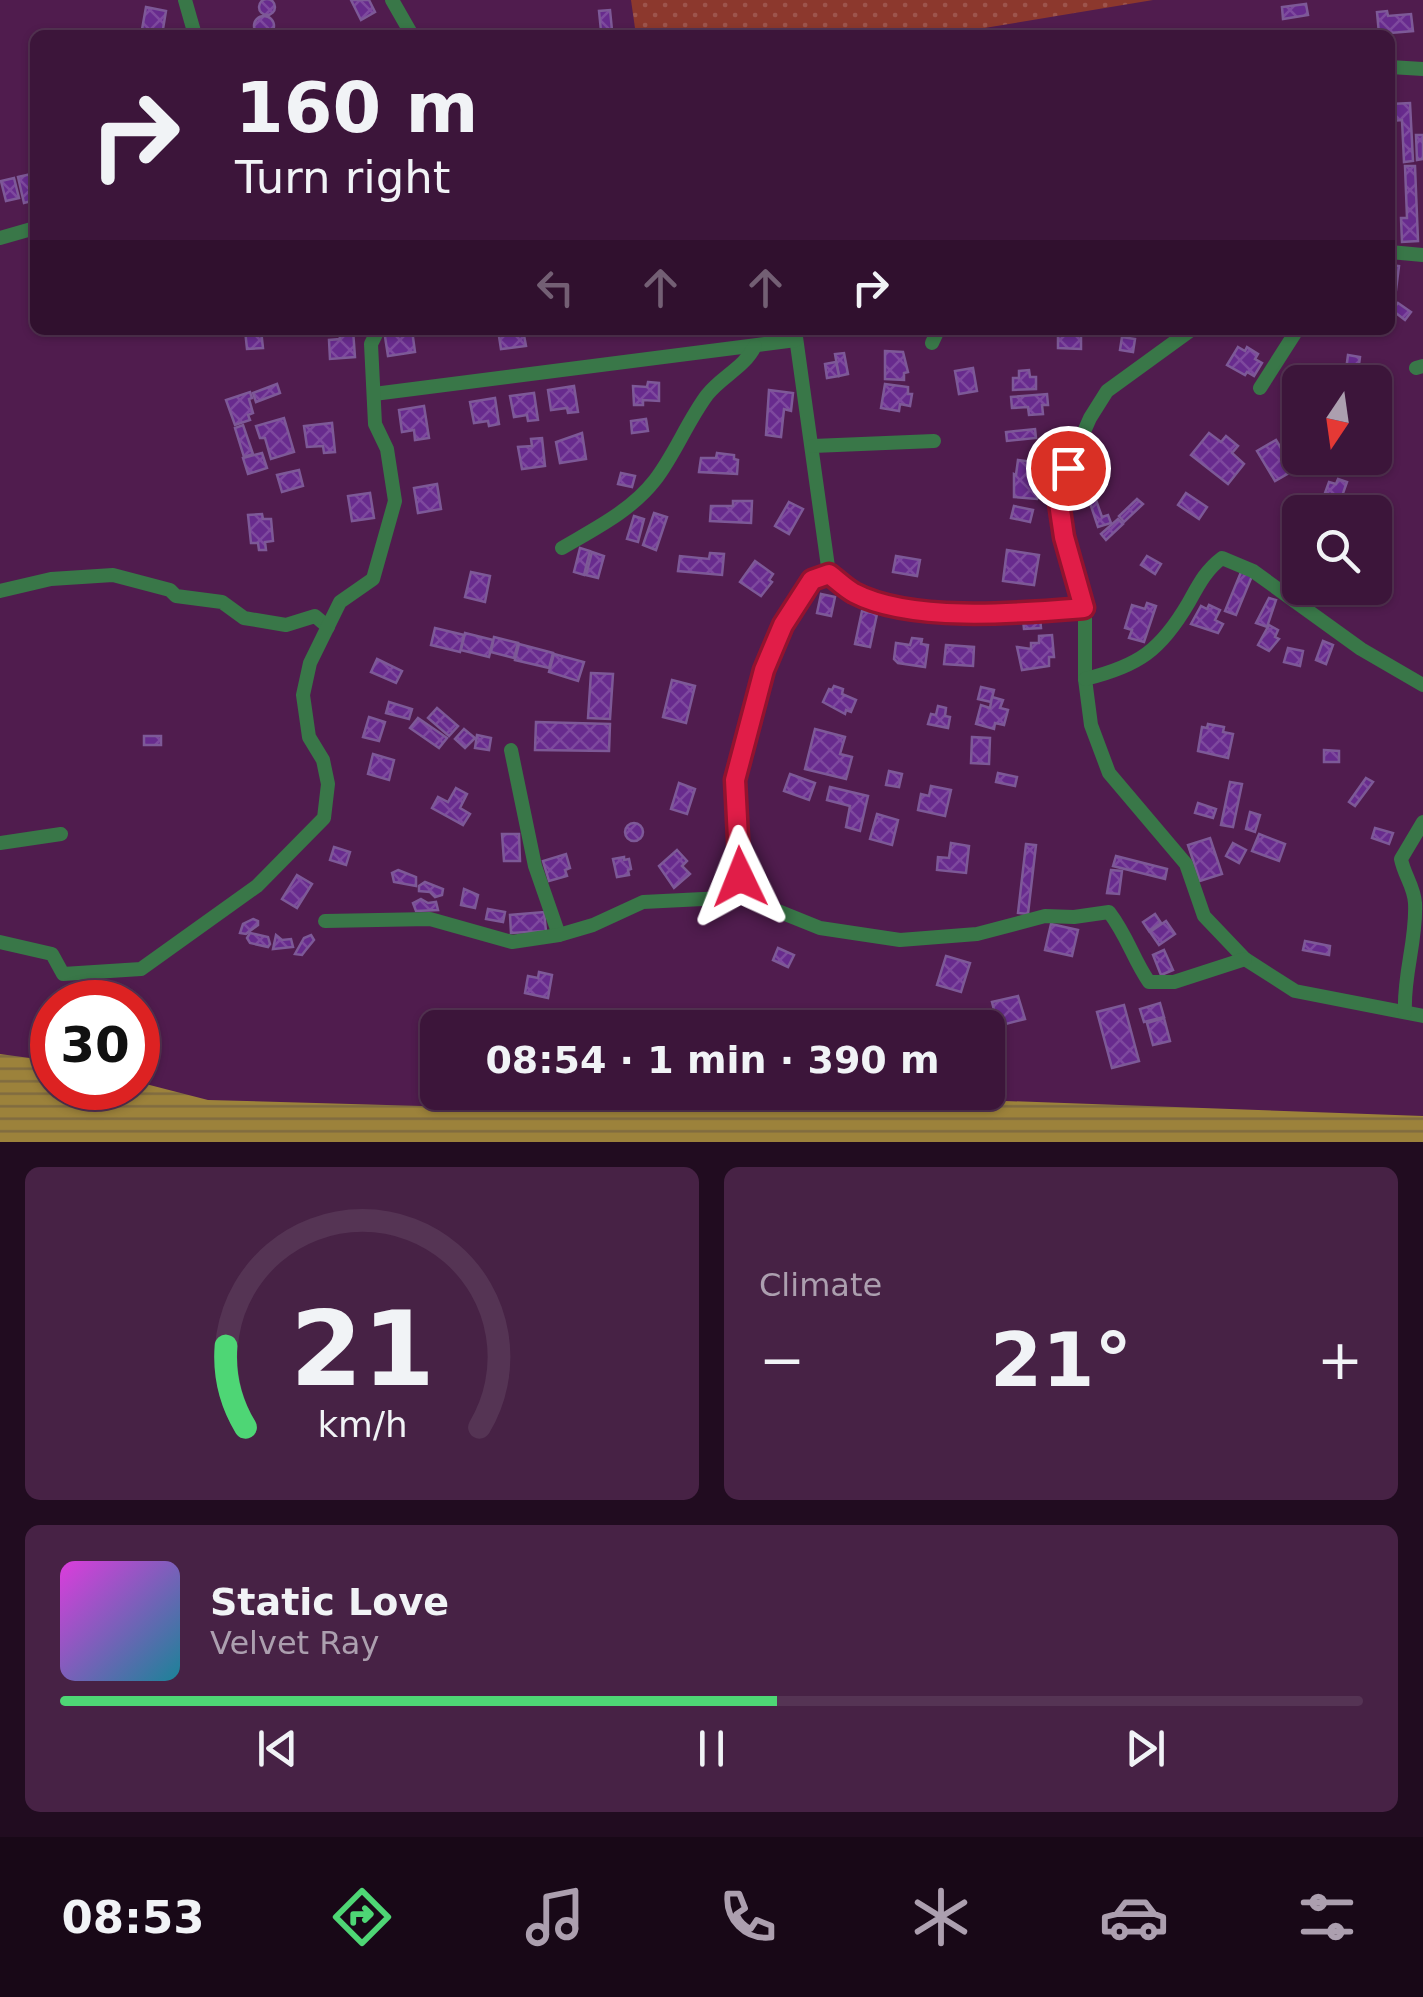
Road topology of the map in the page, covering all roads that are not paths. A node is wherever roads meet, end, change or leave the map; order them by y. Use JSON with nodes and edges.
{"nodes":[{"id":1,"x":185,"y":0,"type":"edge"},
{"id":2,"x":392,"y":0,"type":"edge"},
{"id":3,"x":194,"y":30,"type":"edge"},
{"id":4,"x":409,"y":30,"type":"edge"},
{"id":5,"x":1395,"y":67,"type":"edge"},
{"id":6,"x":1423,"y":70,"type":"edge"},
{"id":7,"x":30,"y":229,"type":"edge"},
{"id":8,"x":0,"y":238,"type":"edge"},
{"id":9,"x":1395,"y":252,"type":"edge"},
{"id":10,"x":1423,"y":254,"type":"edge"},
{"id":11,"x":376,"y":335,"type":"edge"},
{"id":12,"x":796,"y":335,"type":"edge"},
{"id":13,"x":1184,"y":335,"type":"edge"},
{"id":14,"x":1294,"y":335,"type":"edge"},
{"id":15,"x":755,"y":346,"type":"junction"},
{"id":16,"x":1260,"y":388,"type":"dead end"},
{"id":17,"x":374,"y":394,"type":"junction"},
{"id":18,"x":934,"y":442,"type":"dead end"},
{"id":19,"x":813,"y":446,"type":"junction"},
{"id":20,"x":562,"y":548,"type":"dead end"},
{"id":21,"x":829,"y":574,"type":"junction"},
{"id":22,"x":0,"y":591,"type":"edge"},
{"id":23,"x":1084,"y":608,"type":"junction"},
{"id":24,"x":328,"y":627,"type":"junction"},
{"id":25,"x":1084,"y":679,"type":"junction"},
{"id":26,"x":1423,"y":685,"type":"edge"},
{"id":27,"x":511,"y":750,"type":"dead end"},
{"id":28,"x":1423,"y":822,"type":"edge"},
{"id":29,"x":61,"y":834,"type":"dead end"},
{"id":30,"x":0,"y":844,"type":"edge"},
{"id":31,"x":743,"y":897,"type":"junction"},
{"id":32,"x":326,"y":920,"type":"dead end"},
{"id":33,"x":560,"y":935,"type":"junction"},
{"id":34,"x":0,"y":942,"type":"edge"},
{"id":35,"x":1245,"y":959,"type":"junction"},
{"id":36,"x":1405,"y":1012,"type":"junction"},
{"id":37,"x":1423,"y":1016,"type":"edge"}],
"edges":[{"from":1,"to":3,"type":"street"},
{"from":2,"to":4,"type":"street"},
{"from":5,"to":6,"type":"street"},
{"from":7,"to":8,"type":"street"},
{"from":9,"to":10,"type":"street"},
{"from":11,"to":17,"type":"street"},
{"from":12,"to":15,"type":"street"},
{"from":12,"to":19,"type":"street"},
{"from":13,"to":23,"type":"street"},
{"from":14,"to":16,"type":"street"},
{"from":15,"to":17,"type":"street"},
{"from":15,"to":20,"type":"street"},
{"from":17,"to":24,"type":"street"},
{"from":18,"to":19,"type":"street"},
{"from":19,"to":21,"type":"street"},
{"from":21,"to":23,"type":"street"},
{"from":21,"to":31,"type":"street"},
{"from":22,"to":24,"type":"street"},
{"from":23,"to":25,"type":"street"},
{"from":24,"to":34,"type":"street"},
{"from":25,"to":26,"type":"street"},
{"from":25,"to":35,"type":"street"},
{"from":27,"to":33,"type":"street"},
{"from":28,"to":36,"type":"street"},
{"from":29,"to":30,"type":"street"},
{"from":31,"to":33,"type":"street"},
{"from":31,"to":35,"type":"street"},
{"from":32,"to":33,"type":"street"},
{"from":35,"to":36,"type":"street"},
{"from":36,"to":37,"type":"street"}]}
